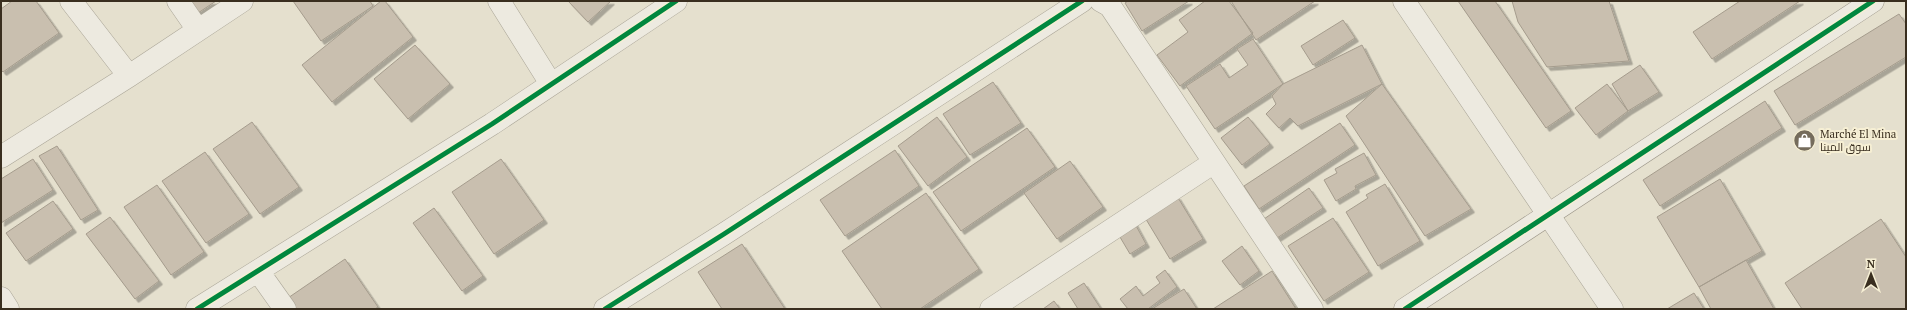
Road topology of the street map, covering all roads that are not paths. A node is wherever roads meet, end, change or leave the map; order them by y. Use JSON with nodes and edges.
{"nodes":[{"id":1,"x":71,"y":1,"type":"edge"},
{"id":2,"x":178,"y":1,"type":"edge"},
{"id":3,"x":242,"y":1,"type":"edge"},
{"id":4,"x":498,"y":1,"type":"edge"},
{"id":5,"x":676,"y":1,"type":"edge"},
{"id":6,"x":1082,"y":1,"type":"edge"},
{"id":7,"x":1101,"y":1,"type":"edge"},
{"id":8,"x":1404,"y":1,"type":"edge"},
{"id":9,"x":1873,"y":1,"type":"edge"},
{"id":10,"x":198,"y":30,"type":"junction"},
{"id":11,"x":129,"y":76,"type":"junction"},
{"id":12,"x":551,"y":84,"type":"junction"},
{"id":13,"x":1,"y":157,"type":"edge"},
{"id":14,"x":1213,"y":163,"type":"junction"},
{"id":15,"x":1549,"y":214,"type":"junction"},
{"id":16,"x":258,"y":271,"type":"junction"},
{"id":17,"x":1,"y":298,"type":"edge"},
{"id":18,"x":8,"y":309,"type":"edge"},
{"id":19,"x":197,"y":309,"type":"edge"},
{"id":20,"x":285,"y":309,"type":"edge"},
{"id":21,"x":605,"y":309,"type":"edge"},
{"id":22,"x":991,"y":309,"type":"edge"},
{"id":23,"x":1312,"y":309,"type":"edge"},
{"id":24,"x":1405,"y":309,"type":"edge"},
{"id":25,"x":1612,"y":309,"type":"edge"}],
"edges":[{"from":1,"to":11,"type":"street"},
{"from":2,"to":10,"type":"street"},
{"from":3,"to":10,"type":"street"},
{"from":4,"to":12,"type":"street"},
{"from":5,"to":12,"type":"street"},
{"from":6,"to":21,"type":"street"},
{"from":7,"to":14,"type":"street"},
{"from":8,"to":15,"type":"street"},
{"from":9,"to":15,"type":"street"},
{"from":10,"to":11,"type":"street"},
{"from":11,"to":13,"type":"street"},
{"from":12,"to":16,"type":"street"},
{"from":14,"to":22,"type":"street"},
{"from":14,"to":23,"type":"street"},
{"from":15,"to":24,"type":"street"},
{"from":15,"to":25,"type":"street"},
{"from":16,"to":19,"type":"street"},
{"from":16,"to":20,"type":"street"},
{"from":17,"to":18,"type":"street"}]}
